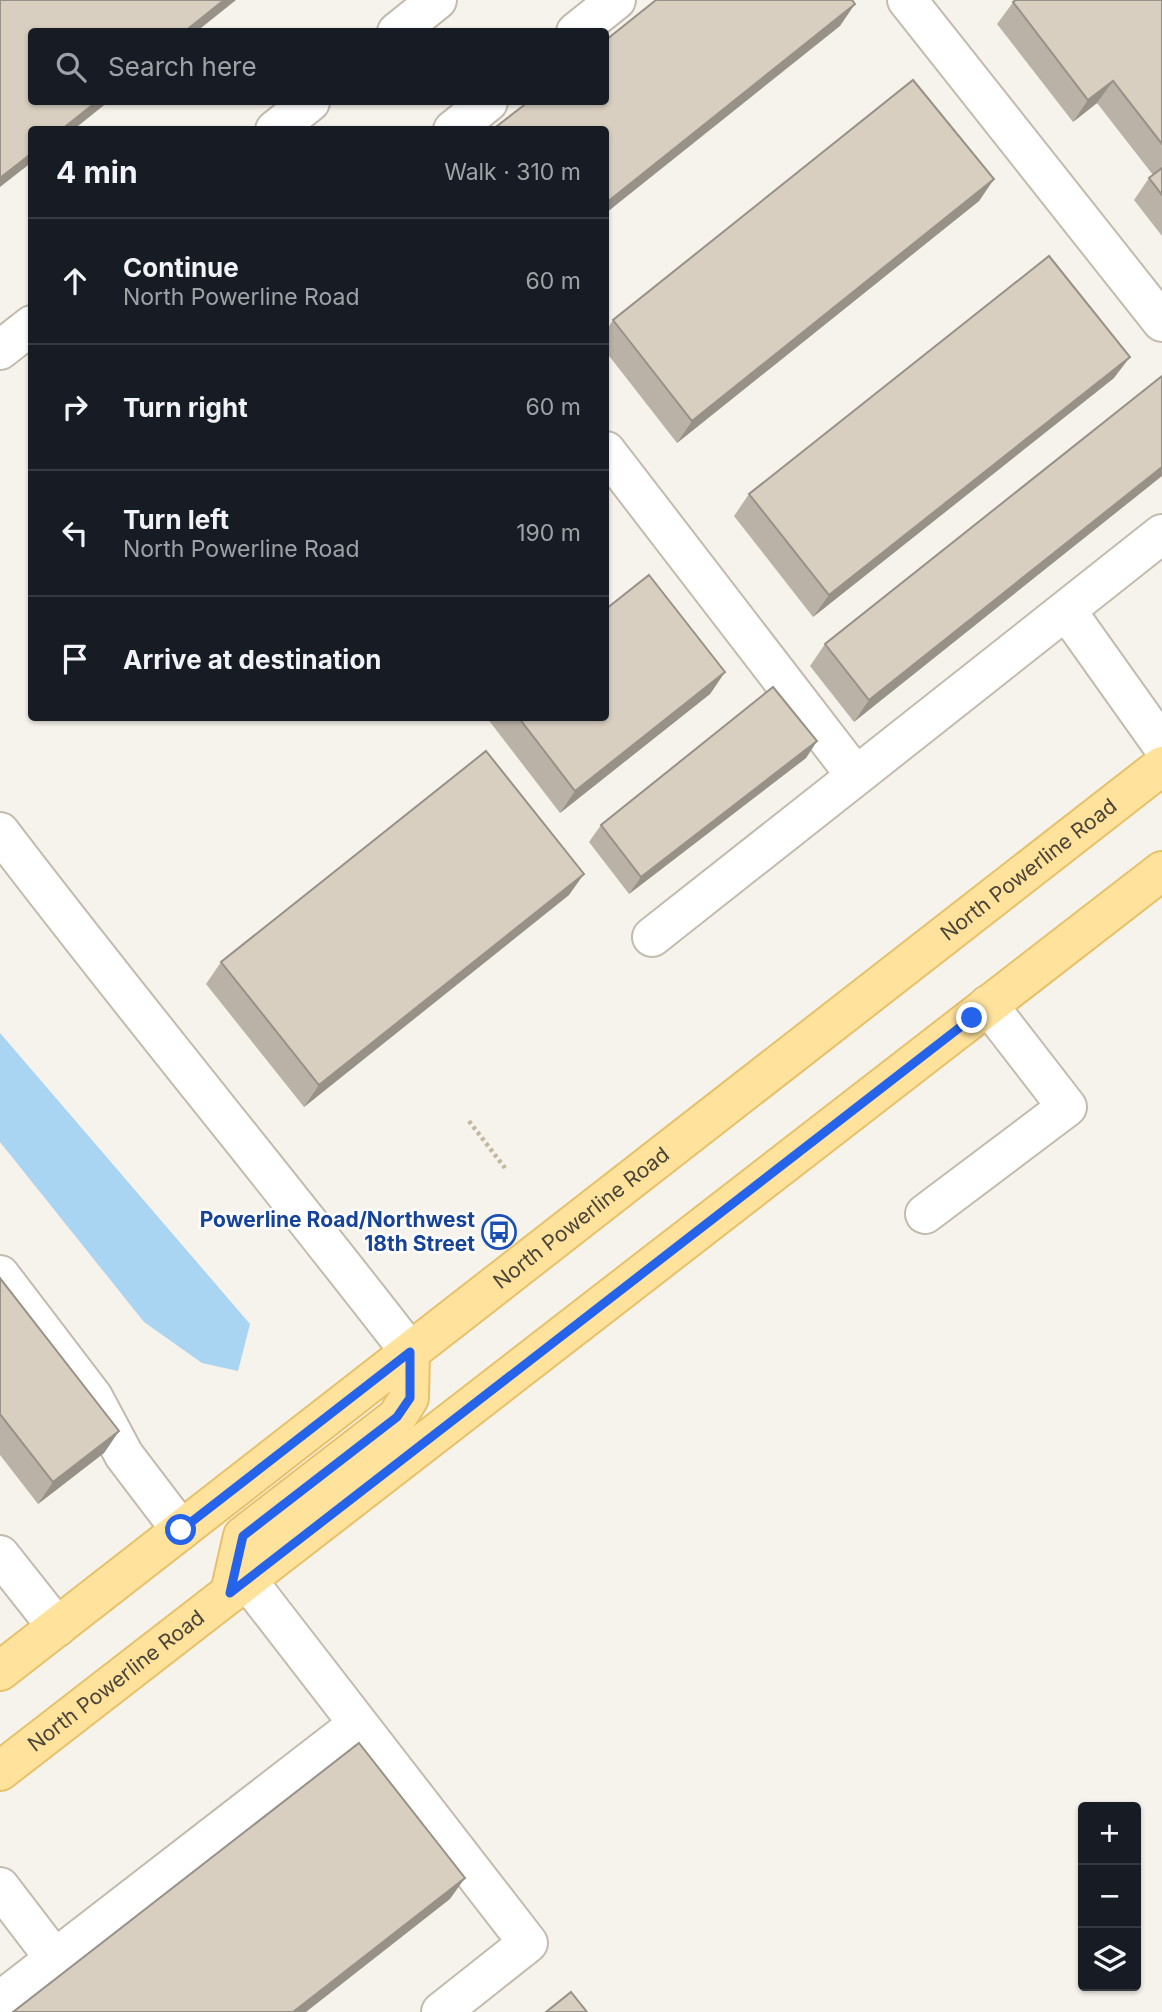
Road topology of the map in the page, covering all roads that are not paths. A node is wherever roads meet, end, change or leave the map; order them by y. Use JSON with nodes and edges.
{"nodes":[{"id":1,"x":437,"y":0,"type":"edge"},
{"id":2,"x":616,"y":0,"type":"edge"},
{"id":3,"x":906,"y":0,"type":"edge"},
{"id":4,"x":402,"y":28,"type":"edge"},
{"id":5,"x":581,"y":28,"type":"edge"},
{"id":6,"x":306,"y":105,"type":"edge"},
{"id":7,"x":484,"y":105,"type":"edge"},
{"id":8,"x":280,"y":126,"type":"edge"},
{"id":9,"x":458,"y":126,"type":"edge"},
{"id":10,"x":1162,"y":322,"type":"edge"},
{"id":11,"x":28,"y":328,"type":"edge"},
{"id":12,"x":0,"y":350,"type":"edge"},
{"id":13,"x":609,"y":455,"type":"edge"},
{"id":14,"x":1162,"y":534,"type":"edge"},
{"id":15,"x":1066,"y":610,"type":"junction"},
{"id":16,"x":1162,"y":745,"type":"edge"},
{"id":17,"x":1162,"y":766,"type":"edge"},
{"id":18,"x":856,"y":776,"type":"junction"},
{"id":19,"x":0,"y":832,"type":"edge"},
{"id":20,"x":1162,"y":871,"type":"edge"},
{"id":21,"x":652,"y":937,"type":"dead end"},
{"id":22,"x":988,"y":1005,"type":"junction"},
{"id":23,"x":925,"y":1214,"type":"dead end"},
{"id":24,"x":0,"y":1275,"type":"edge"},
{"id":25,"x":410,"y":1352,"type":"junction"},
{"id":26,"x":181,"y":1530,"type":"junction"},
{"id":27,"x":0,"y":1555,"type":"edge"},
{"id":28,"x":238,"y":1586,"type":"junction"},
{"id":29,"x":57,"y":1627,"type":"junction"},
{"id":30,"x":0,"y":1671,"type":"edge"},
{"id":31,"x":358,"y":1724,"type":"junction"},
{"id":32,"x":0,"y":1771,"type":"edge"},
{"id":33,"x":0,"y":1887,"type":"edge"},
{"id":34,"x":55,"y":1959,"type":"junction"},
{"id":35,"x":0,"y":2001,"type":"edge"},
{"id":36,"x":442,"y":2012,"type":"edge"}],
"edges":[{"from":1,"to":4,"type":"lane"},
{"from":2,"to":5,"type":"lane"},
{"from":3,"to":10,"type":"lane"},
{"from":6,"to":8,"type":"lane"},
{"from":7,"to":9,"type":"lane"},
{"from":11,"to":12,"type":"lane"},
{"from":13,"to":18,"type":"lane"},
{"from":14,"to":15,"type":"lane"},
{"from":15,"to":16,"type":"lane"},
{"from":15,"to":18,"type":"lane"},
{"from":17,"to":25,"type":"main road","name":"North Powerline Road"},
{"from":18,"to":21,"type":"lane"},
{"from":19,"to":25,"type":"lane"},
{"from":20,"to":22,"type":"main road","name":"North Powerline Road"},
{"from":22,"to":23,"type":"lane"},
{"from":22,"to":28,"type":"main road","name":"North Powerline Road"},
{"from":24,"to":26,"type":"lane"},
{"from":25,"to":26,"type":"main road","name":"North Powerline Road"},
{"from":25,"to":28,"type":"main road"},
{"from":26,"to":29,"type":"main road","name":"North Powerline Road"},
{"from":27,"to":29,"type":"lane"},
{"from":28,"to":31,"type":"lane"},
{"from":28,"to":32,"type":"main road","name":"North Powerline Road"},
{"from":29,"to":30,"type":"main road","name":"North Powerline Road"},
{"from":31,"to":34,"type":"lane"},
{"from":31,"to":36,"type":"lane"},
{"from":33,"to":34,"type":"lane"},
{"from":34,"to":35,"type":"lane"}]}
